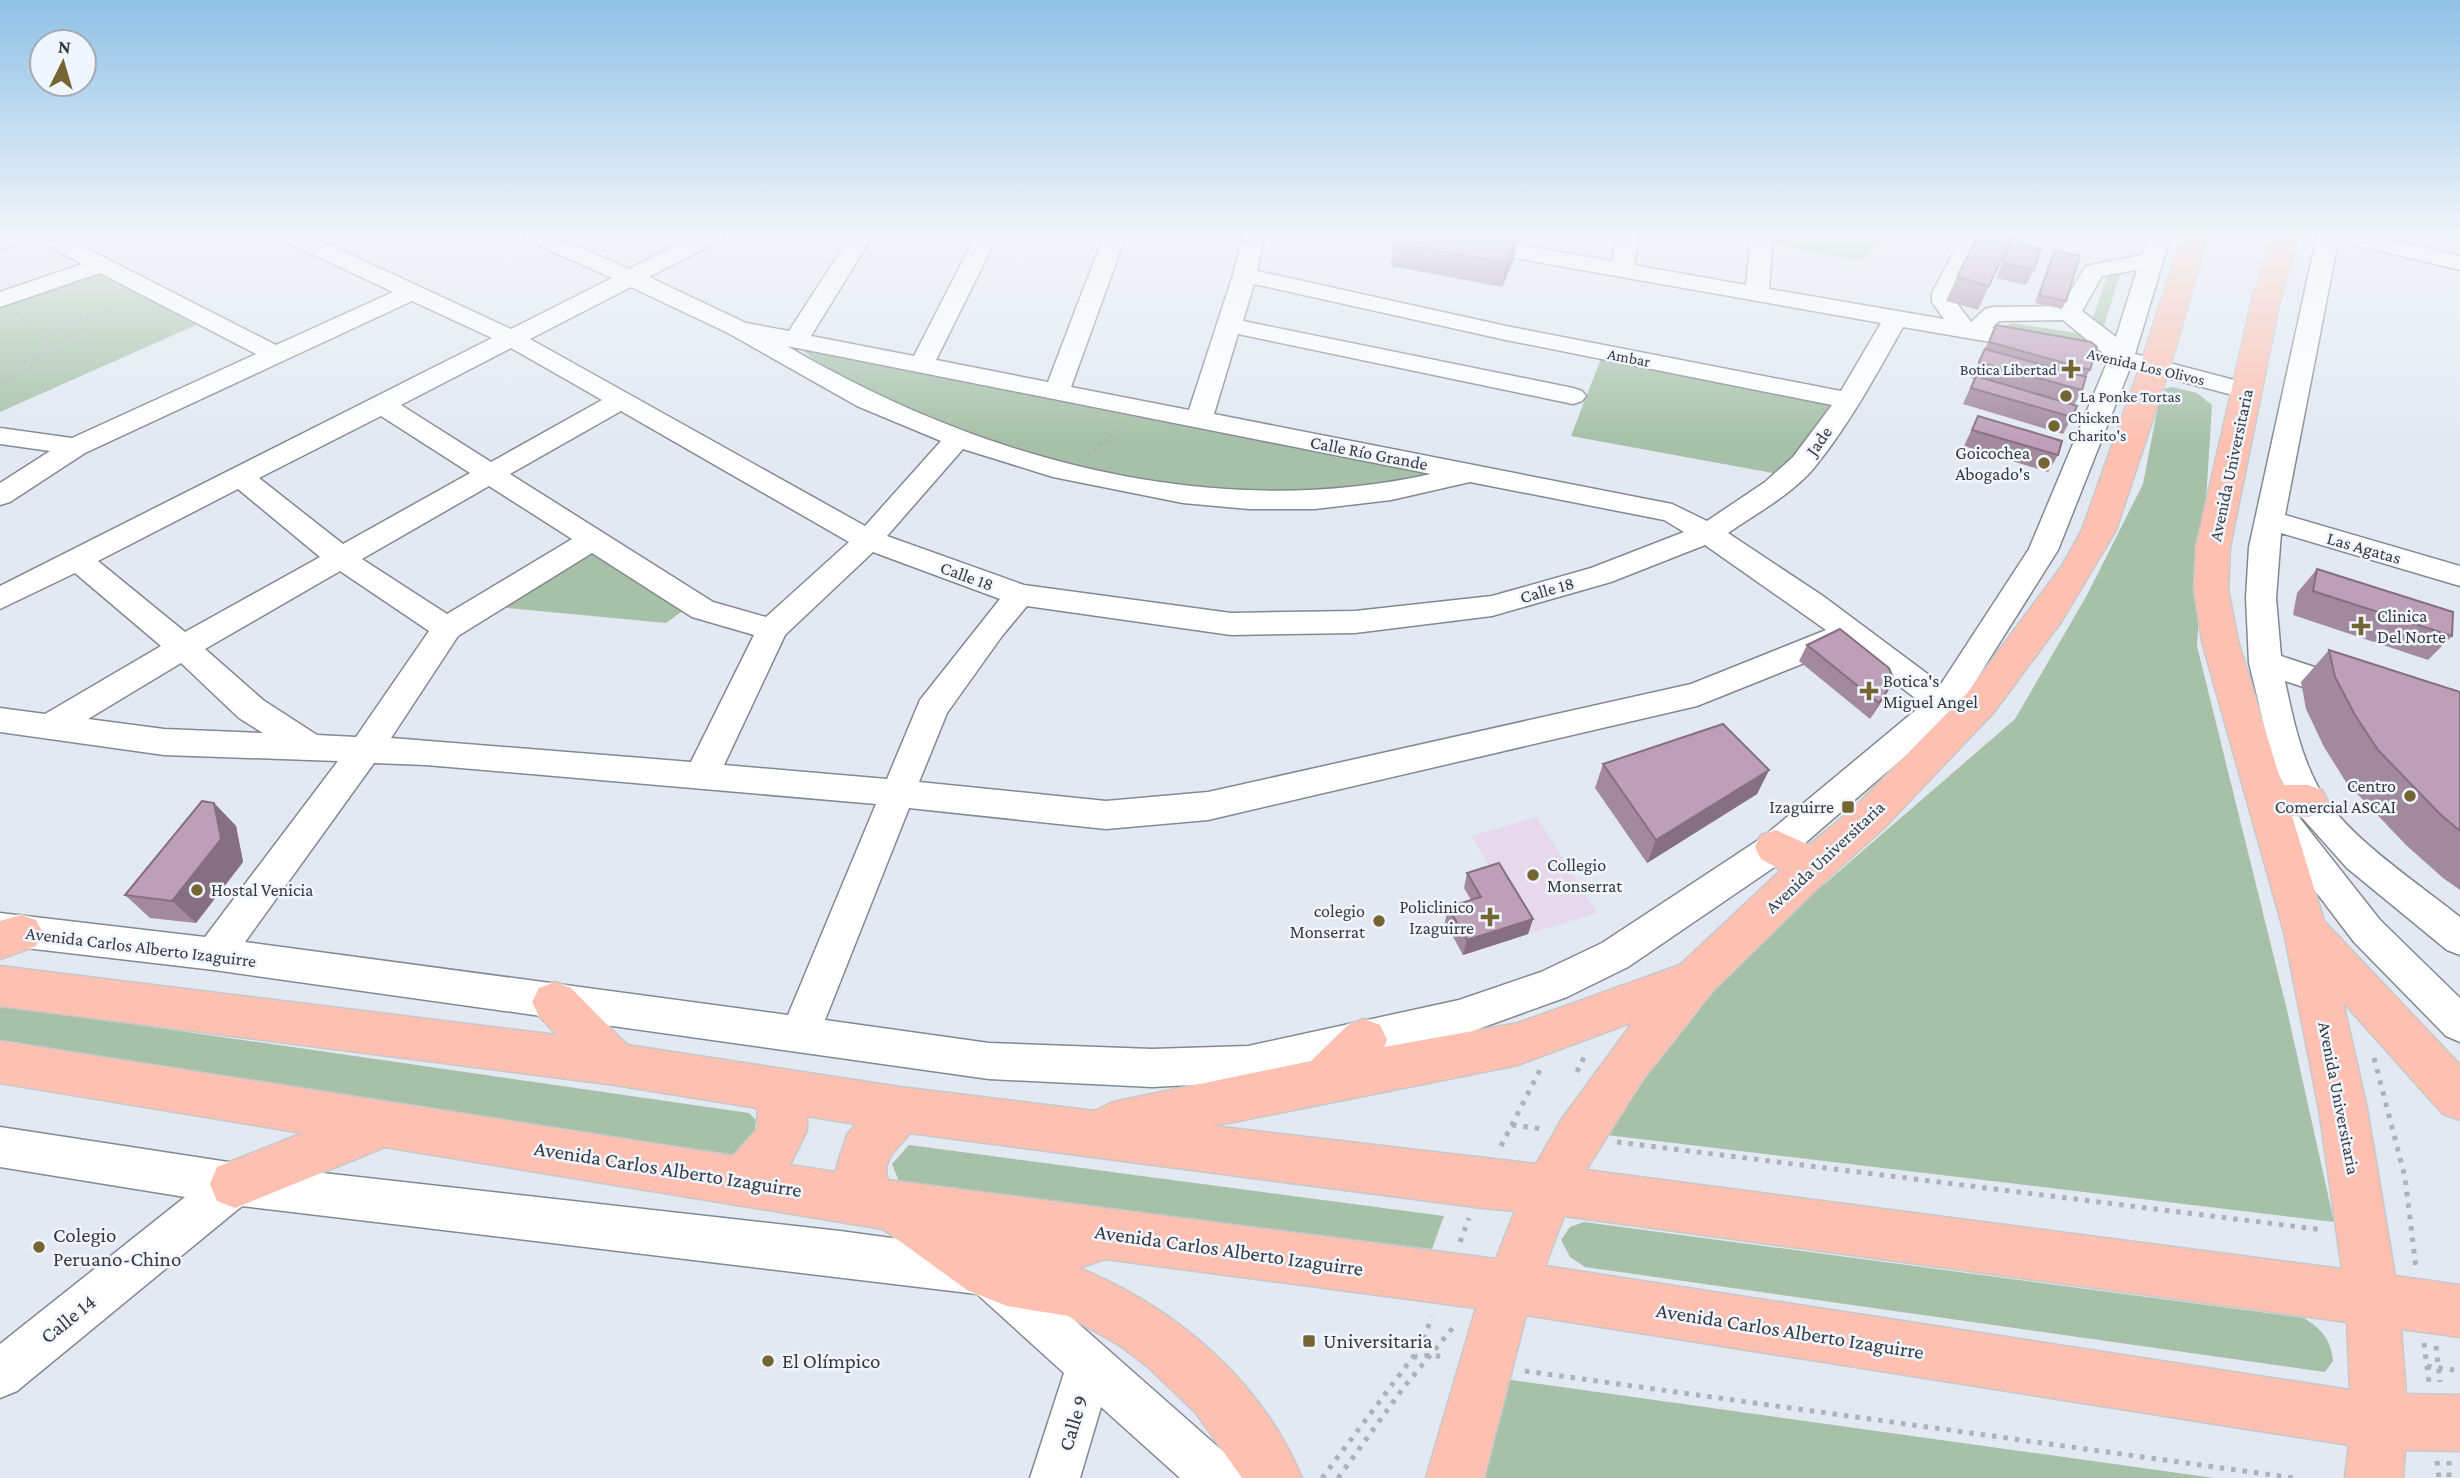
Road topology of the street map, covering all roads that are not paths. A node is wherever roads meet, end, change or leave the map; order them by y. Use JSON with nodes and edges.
{"nodes":[{"id":1,"x":177,"y":304,"type":"edge"},
{"id":2,"x":386,"y":304,"type":"edge"},
{"id":3,"x":441,"y":304,"type":"edge"},
{"id":4,"x":579,"y":304,"type":"edge"},
{"id":5,"x":687,"y":304,"type":"edge"},
{"id":6,"x":818,"y":304,"type":"edge"},
{"id":7,"x":952,"y":304,"type":"edge"},
{"id":8,"x":1089,"y":304,"type":"edge"},
{"id":9,"x":1236,"y":304,"type":"edge"},
{"id":10,"x":1375,"y":304,"type":"edge"},
{"id":11,"x":1812,"y":304,"type":"edge"},
{"id":12,"x":1946,"y":304,"type":"edge"},
{"id":13,"x":2074,"y":304,"type":"edge"},
{"id":14,"x":2144,"y":304,"type":"edge"},
{"id":15,"x":2161,"y":304,"type":"edge"},
{"id":16,"x":2265,"y":304,"type":"edge"},
{"id":17,"x":2314,"y":304,"type":"edge"},
{"id":18,"x":2069,"y":313,"type":"junction"},
{"id":19,"x":1895,"y":319,"type":"junction"},
{"id":20,"x":1229,"y":325,"type":"junction"},
{"id":21,"x":739,"y":329,"type":"junction"},
{"id":22,"x":1969,"y":331,"type":"junction"},
{"id":23,"x":1506,"y":333,"type":"junction"},
{"id":24,"x":797,"y":338,"type":"junction"},
{"id":25,"x":513,"y":339,"type":"junction"},
{"id":26,"x":2055,"y":346,"type":"edge"},
{"id":27,"x":2081,"y":351,"type":"edge"},
{"id":28,"x":276,"y":355,"type":"junction"},
{"id":29,"x":2133,"y":360,"type":"junction"},
{"id":30,"x":922,"y":364,"type":"junction"},
{"id":31,"x":1482,"y":377,"type":"junction"},
{"id":32,"x":1057,"y":391,"type":"junction"},
{"id":33,"x":2248,"y":391,"type":"junction"},
{"id":34,"x":1573,"y":396,"type":"dead end"},
{"id":35,"x":623,"y":399,"type":"junction"},
{"id":36,"x":1849,"y":400,"type":"junction"},
{"id":37,"x":382,"y":405,"type":"junction"},
{"id":38,"x":1199,"y":419,"type":"junction"},
{"id":39,"x":0,"y":436,"type":"edge"},
{"id":40,"x":957,"y":439,"type":"junction"},
{"id":41,"x":75,"y":447,"type":"junction"},
{"id":42,"x":1354,"y":450,"type":"junction"},
{"id":43,"x":493,"y":474,"type":"junction"},
{"id":44,"x":1473,"y":474,"type":"junction"},
{"id":45,"x":242,"y":478,"type":"junction"},
{"id":46,"x":1380,"y":493,"type":"junction"},
{"id":47,"x":0,"y":496,"type":"edge"},
{"id":48,"x":2269,"y":520,"type":"junction"},
{"id":49,"x":1709,"y":533,"type":"junction"},
{"id":50,"x":592,"y":540,"type":"junction"},
{"id":51,"x":867,"y":540,"type":"junction"},
{"id":52,"x":76,"y":559,"type":"junction"},
{"id":53,"x":342,"y":559,"type":"junction"},
{"id":54,"x":2460,"y":576,"type":"edge"},
{"id":55,"x":7,"y":587,"type":"edge"},
{"id":56,"x":1020,"y":596,"type":"junction"},
{"id":57,"x":447,"y":628,"type":"junction"},
{"id":58,"x":772,"y":629,"type":"junction"},
{"id":59,"x":1850,"y":632,"type":"junction"},
{"id":60,"x":183,"y":647,"type":"junction"},
{"id":61,"x":2265,"y":663,"type":"junction"},
{"id":62,"x":2382,"y":701,"type":"edge"},
{"id":63,"x":1945,"y":704,"type":"junction"},
{"id":64,"x":0,"y":720,"type":"edge"},
{"id":65,"x":51,"y":726,"type":"junction"},
{"id":66,"x":311,"y":748,"type":"junction"},
{"id":67,"x":365,"y":750,"type":"junction"},
{"id":68,"x":702,"y":775,"type":"junction"},
{"id":69,"x":898,"y":793,"type":"junction"},
{"id":70,"x":2266,"y":800,"type":"junction"},
{"id":71,"x":2308,"y":801,"type":"junction"},
{"id":72,"x":1776,"y":848,"type":"junction"},
{"id":73,"x":1812,"y":867,"type":"junction"},
{"id":74,"x":2367,"y":931,"type":"junction"},
{"id":75,"x":2306,"y":932,"type":"junction"},
{"id":76,"x":7,"y":934,"type":"edge"},
{"id":77,"x":2460,"y":939,"type":"edge"},
{"id":78,"x":214,"y":954,"type":"junction"},
{"id":79,"x":1696,"y":978,"type":"junction"},
{"id":80,"x":0,"y":985,"type":"edge"},
{"id":81,"x":555,"y":1002,"type":"junction"},
{"id":82,"x":2460,"y":1024,"type":"edge"},
{"id":83,"x":799,"y":1036,"type":"junction"},
{"id":84,"x":1364,"y":1040,"type":"junction"},
{"id":85,"x":0,"y":1062,"type":"edge"},
{"id":86,"x":615,"y":1064,"type":"junction"},
{"id":87,"x":1324,"y":1080,"type":"junction"},
{"id":88,"x":772,"y":1090,"type":"junction"},
{"id":89,"x":2460,"y":1098,"type":"edge"},
{"id":90,"x":900,"y":1109,"type":"junction"},
{"id":91,"x":387,"y":1123,"type":"junction"},
{"id":92,"x":1076,"y":1132,"type":"junction"},
{"id":93,"x":0,"y":1147,"type":"edge"},
{"id":94,"x":741,"y":1182,"type":"junction"},
{"id":95,"x":235,"y":1184,"type":"junction"},
{"id":96,"x":1549,"y":1190,"type":"junction"},
{"id":97,"x":882,"y":1202,"type":"junction"},
{"id":98,"x":1105,"y":1234,"type":"junction"},
{"id":99,"x":987,"y":1273,"type":"junction"},
{"id":100,"x":2369,"y":1273,"type":"junction"},
{"id":101,"x":1513,"y":1287,"type":"junction"},
{"id":102,"x":2438,"y":1298,"type":"edge"},
{"id":103,"x":0,"y":1374,"type":"edge"},
{"id":104,"x":1103,"y":1379,"type":"junction"},
{"id":105,"x":2380,"y":1422,"type":"junction"},
{"id":106,"x":2452,"y":1422,"type":"edge"},
{"id":107,"x":1055,"y":1478,"type":"edge"},
{"id":108,"x":1217,"y":1478,"type":"edge"},
{"id":109,"x":1273,"y":1478,"type":"edge"},
{"id":110,"x":1455,"y":1478,"type":"edge"},
{"id":111,"x":2374,"y":1478,"type":"edge"}],
"edges":[{"from":1,"to":28,"type":"street"},
{"from":2,"to":28,"type":"street"},
{"from":3,"to":25,"type":"street","name":"Calle 18"},
{"from":4,"to":25,"type":"street"},
{"from":5,"to":21,"type":"street"},
{"from":6,"to":24,"type":"street"},
{"from":7,"to":30,"type":"street"},
{"from":8,"to":32,"type":"street"},
{"from":9,"to":20,"type":"street"},
{"from":10,"to":23,"type":"street","name":"Ambar"},
{"from":11,"to":19,"type":"street"},
{"from":12,"to":22,"type":"street"},
{"from":13,"to":18,"type":"street"},
{"from":14,"to":29,"type":"street","name":"Avenida Universitaria"},
{"from":15,"to":29,"type":"main road","name":"Avenida Universitaria"},
{"from":16,"to":33,"type":"main road","name":"Avenida Universitaria"},
{"from":17,"to":48,"type":"street"},
{"from":18,"to":22,"type":"street"},
{"from":18,"to":29,"type":"street"},
{"from":19,"to":22,"type":"street"},
{"from":19,"to":36,"type":"street","name":"Jade"},
{"from":20,"to":31,"type":"street"},
{"from":20,"to":38,"type":"street"},
{"from":21,"to":24,"type":"street","name":"Calle Río Grande"},
{"from":21,"to":40,"type":"street"},
{"from":22,"to":26,"type":"street"},
{"from":23,"to":31,"type":"street"},
{"from":23,"to":36,"type":"street","name":"Ambar"},
{"from":24,"to":30,"type":"street","name":"Calle Río Grande"},
{"from":25,"to":35,"type":"street","name":"Calle 18"},
{"from":25,"to":37,"type":"street"},
{"from":27,"to":29,"type":"street","name":"Avenida Los Olivos"},
{"from":28,"to":41,"type":"street"},
{"from":29,"to":33,"type":"street","name":"Avenida Los Olivos"},
{"from":29,"to":63,"type":"street","name":"Avenida Universitaria"},
{"from":29,"to":73,"type":"main road","name":"Avenida Universitaria"},
{"from":30,"to":32,"type":"street","name":"Calle Río Grande"},
{"from":31,"to":34,"type":"street"},
{"from":32,"to":38,"type":"street","name":"Calle Río Grande"},
{"from":33,"to":70,"type":"main road","name":"Avenida Universitaria"},
{"from":35,"to":43,"type":"street"},
{"from":35,"to":51,"type":"street","name":"Calle 18"},
{"from":36,"to":49,"type":"street","name":"Jade"},
{"from":37,"to":43,"type":"street"},
{"from":37,"to":45,"type":"street"},
{"from":38,"to":42,"type":"street","name":"Calle Río Grande"},
{"from":39,"to":41,"type":"street"},
{"from":40,"to":46,"type":"street"},
{"from":40,"to":51,"type":"street"},
{"from":41,"to":47,"type":"street"},
{"from":42,"to":44,"type":"street","name":"Calle Río Grande"},
{"from":42,"to":46,"type":"street"},
{"from":43,"to":50,"type":"street"},
{"from":43,"to":53,"type":"street"},
{"from":44,"to":46,"type":"street"},
{"from":44,"to":49,"type":"street","name":"Calle Río Grande"},
{"from":45,"to":52,"type":"street"},
{"from":45,"to":53,"type":"street"},
{"from":48,"to":54,"type":"street","name":"Las Agatas"},
{"from":48,"to":61,"type":"street"},
{"from":49,"to":56,"type":"street","name":"Calle 18"},
{"from":49,"to":59,"type":"street","name":"Calle Río Grande"},
{"from":50,"to":57,"type":"street"},
{"from":50,"to":58,"type":"street"},
{"from":51,"to":56,"type":"street","name":"Calle 18"},
{"from":51,"to":58,"type":"street"},
{"from":52,"to":55,"type":"street"},
{"from":52,"to":60,"type":"street"},
{"from":53,"to":57,"type":"street"},
{"from":53,"to":60,"type":"street"},
{"from":56,"to":69,"type":"street"},
{"from":57,"to":67,"type":"street"},
{"from":58,"to":68,"type":"street"},
{"from":59,"to":63,"type":"street","name":"Calle Río Grande"},
{"from":59,"to":69,"type":"street"},
{"from":60,"to":65,"type":"street"},
{"from":60,"to":66,"type":"street"},
{"from":61,"to":62,"type":"street"},
{"from":61,"to":71,"type":"street"},
{"from":63,"to":72,"type":"street","name":"Avenida Universitaria"},
{"from":64,"to":65,"type":"street"},
{"from":65,"to":66,"type":"street"},
{"from":66,"to":67,"type":"street"},
{"from":67,"to":68,"type":"street"},
{"from":67,"to":78,"type":"street"},
{"from":68,"to":69,"type":"street"},
{"from":69,"to":83,"type":"street"},
{"from":70,"to":71,"type":"main road"},
{"from":70,"to":74,"type":"street"},
{"from":70,"to":75,"type":"main road","name":"Avenida Universitaria"},
{"from":71,"to":77,"type":"street"},
{"from":72,"to":73,"type":"main road"},
{"from":72,"to":84,"type":"street","name":"Avenida Universitaria"},
{"from":73,"to":79,"type":"main road","name":"Avenida Universitaria"},
{"from":74,"to":75,"type":"street"},
{"from":74,"to":82,"type":"street"},
{"from":75,"to":89,"type":"main road"},
{"from":75,"to":100,"type":"main road","name":"Avenida Universitaria"},
{"from":76,"to":78,"type":"street","name":"Avenida Carlos Alberto Izaguirre"},
{"from":78,"to":81,"type":"street","name":"Avenida Carlos Alberto Izaguirre"},
{"from":79,"to":87,"type":"main road"},
{"from":79,"to":96,"type":"main road","name":"Avenida Universitaria"},
{"from":80,"to":86,"type":"main road"},
{"from":81,"to":83,"type":"street","name":"Avenida Carlos Alberto Izaguirre"},
{"from":81,"to":86,"type":"main road"},
{"from":83,"to":84,"type":"street","name":"Avenida Carlos Alberto Izaguirre"},
{"from":84,"to":87,"type":"main road"},
{"from":85,"to":91,"type":"main road","name":"Avenida Carlos Alberto Izaguirre"},
{"from":86,"to":88,"type":"main road"},
{"from":87,"to":92,"type":"main road"},
{"from":88,"to":90,"type":"main road"},
{"from":88,"to":94,"type":"main road"},
{"from":90,"to":92,"type":"main road"},
{"from":90,"to":97,"type":"main road"},
{"from":91,"to":94,"type":"main road","name":"Avenida Carlos Alberto Izaguirre"},
{"from":91,"to":95,"type":"main road"},
{"from":92,"to":96,"type":"main road"},
{"from":93,"to":95,"type":"street"},
{"from":94,"to":97,"type":"main road","name":"Avenida Carlos Alberto Izaguirre"},
{"from":95,"to":99,"type":"street"},
{"from":95,"to":103,"type":"street","name":"Calle 14"},
{"from":96,"to":100,"type":"main road"},
{"from":96,"to":101,"type":"main road","name":"Avenida Universitaria"},
{"from":97,"to":98,"type":"main road","name":"Avenida Carlos Alberto Izaguirre"},
{"from":97,"to":99,"type":"main road"},
{"from":98,"to":99,"type":"main road"},
{"from":98,"to":101,"type":"main road","name":"Avenida Carlos Alberto Izaguirre"},
{"from":99,"to":104,"type":"street"},
{"from":99,"to":109,"type":"main road"},
{"from":100,"to":102,"type":"main road"},
{"from":100,"to":105,"type":"main road","name":"Avenida Universitaria"},
{"from":101,"to":105,"type":"main road","name":"Avenida Carlos Alberto Izaguirre"},
{"from":101,"to":110,"type":"main road","name":"Avenida Universitaria"},
{"from":104,"to":107,"type":"street","name":"Calle 9"},
{"from":104,"to":108,"type":"street"},
{"from":105,"to":106,"type":"main road","name":"Avenida Carlos Alberto Izaguirre"},
{"from":105,"to":111,"type":"main road","name":"Avenida Universitaria"}]}
